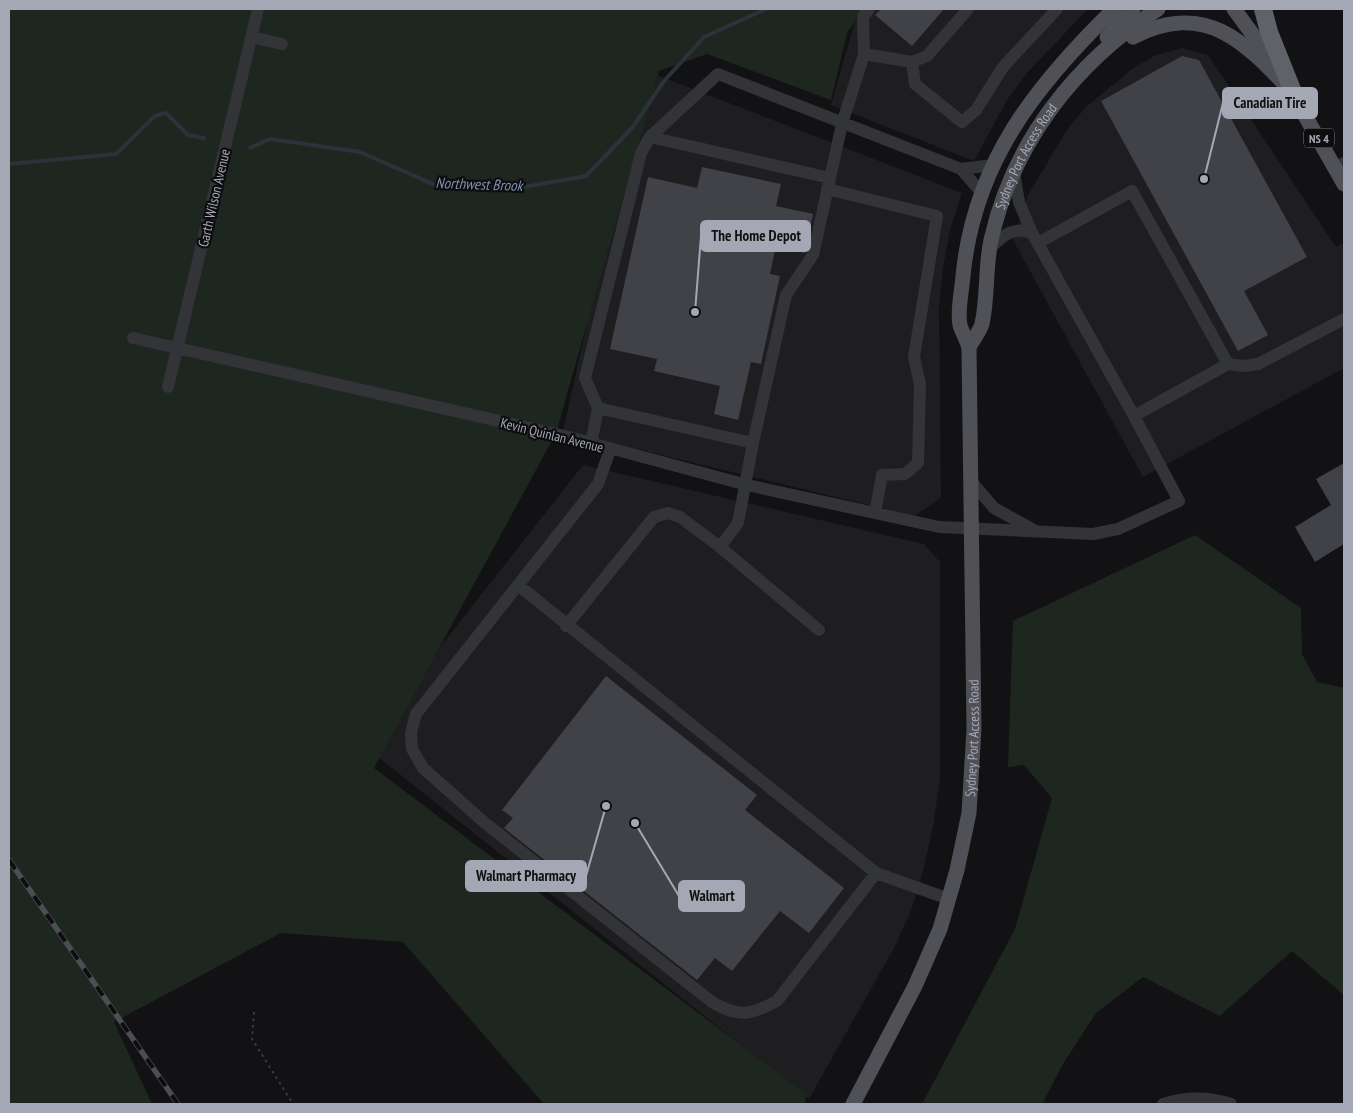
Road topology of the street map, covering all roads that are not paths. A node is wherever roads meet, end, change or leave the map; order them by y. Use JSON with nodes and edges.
{"nodes":[{"id":1,"x":258,"y":9,"type":"edge"},
{"id":2,"x":869,"y":9,"type":"edge"},
{"id":3,"x":968,"y":9,"type":"edge"},
{"id":4,"x":1058,"y":9,"type":"edge"},
{"id":5,"x":1134,"y":9,"type":"edge"},
{"id":6,"x":1158,"y":9,"type":"edge"},
{"id":7,"x":1234,"y":9,"type":"edge"},
{"id":8,"x":1263,"y":9,"type":"edge"},
{"id":9,"x":1110,"y":12,"type":"edge"},
{"id":10,"x":252,"y":37,"type":"junction"},
{"id":11,"x":282,"y":44,"type":"dead end"},
{"id":12,"x":864,"y":54,"type":"junction"},
{"id":13,"x":912,"y":62,"type":"junction"},
{"id":14,"x":1292,"y":92,"type":"junction"},
{"id":15,"x":1044,"y":119,"type":"junction"},
{"id":16,"x":842,"y":124,"type":"junction"},
{"id":17,"x":650,"y":136,"type":"junction"},
{"id":18,"x":993,"y":165,"type":"junction"},
{"id":19,"x":1340,"y":165,"type":"edge"},
{"id":20,"x":961,"y":170,"type":"junction"},
{"id":21,"x":1014,"y":172,"type":"junction"},
{"id":22,"x":828,"y":184,"type":"junction"},
{"id":23,"x":1344,"y":184,"type":"edge"},
{"id":24,"x":982,"y":194,"type":"junction"},
{"id":25,"x":1035,"y":238,"type":"junction"},
{"id":26,"x":990,"y":248,"type":"junction"},
{"id":27,"x":1344,"y":319,"type":"edge"},
{"id":28,"x":133,"y":338,"type":"dead end"},
{"id":29,"x":969,"y":347,"type":"junction"},
{"id":30,"x":178,"y":348,"type":"junction"},
{"id":31,"x":1228,"y":364,"type":"junction"},
{"id":32,"x":168,"y":387,"type":"dead end"},
{"id":33,"x":598,"y":408,"type":"junction"},
{"id":34,"x":1134,"y":416,"type":"junction"},
{"id":35,"x":753,"y":443,"type":"junction"},
{"id":36,"x":591,"y":444,"type":"junction"},
{"id":37,"x":610,"y":450,"type":"junction"},
{"id":38,"x":970,"y":480,"type":"junction"},
{"id":39,"x":747,"y":485,"type":"junction"},
{"id":40,"x":875,"y":513,"type":"junction"},
{"id":41,"x":971,"y":529,"type":"junction"},
{"id":42,"x":1037,"y":532,"type":"junction"},
{"id":43,"x":720,"y":548,"type":"junction"},
{"id":44,"x":518,"y":584,"type":"junction"},
{"id":45,"x":566,"y":626,"type":"junction"},
{"id":46,"x":820,"y":630,"type":"dead end"},
{"id":47,"x":876,"y":873,"type":"junction"},
{"id":48,"x":950,"y":899,"type":"junction"},
{"id":49,"x":852,"y":1104,"type":"edge"},
{"id":50,"x":1163,"y":1104,"type":"edge"},
{"id":51,"x":1231,"y":1104,"type":"edge"}],
"edges":[{"from":1,"to":10,"type":"street","name":"Garth Wilson Avenue"},
{"from":2,"to":12,"type":"street"},
{"from":3,"to":13,"type":"street"},
{"from":4,"to":13,"type":"street"},
{"from":5,"to":15,"type":"main road"},
{"from":6,"to":15,"type":"main road","name":"Sydney Port Access Road"},
{"from":7,"to":14,"type":"main road","number":"NS 4"},
{"from":8,"to":14,"type":"highway"},
{"from":9,"to":18,"type":"main road","name":"Sydney Port Access Road"},
{"from":10,"to":11,"type":"street"},
{"from":10,"to":30,"type":"street","name":"Garth Wilson Avenue"},
{"from":12,"to":13,"type":"street"},
{"from":12,"to":16,"type":"street"},
{"from":14,"to":15,"type":"main road"},
{"from":14,"to":19,"type":"main road","number":"NS 4"},
{"from":15,"to":21,"type":"main road","name":"Sydney Port Access Road"},
{"from":16,"to":17,"type":"street"},
{"from":16,"to":20,"type":"street"},
{"from":16,"to":22,"type":"street"},
{"from":17,"to":22,"type":"street"},
{"from":17,"to":33,"type":"street"},
{"from":18,"to":20,"type":"street"},
{"from":18,"to":24,"type":"main road","name":"Sydney Port Access Road"},
{"from":19,"to":23,"type":"main road","number":"NS 4"},
{"from":20,"to":24,"type":"street"},
{"from":21,"to":25,"type":"street"},
{"from":21,"to":26,"type":"main road","name":"Sydney Port Access Road"},
{"from":22,"to":35,"type":"street"},
{"from":22,"to":40,"type":"street"},
{"from":24,"to":29,"type":"main road","name":"Sydney Port Access Road"},
{"from":25,"to":26,"type":"street"},
{"from":25,"to":31,"type":"street"},
{"from":25,"to":34,"type":"street"},
{"from":26,"to":29,"type":"main road","name":"Sydney Port Access Road"},
{"from":27,"to":31,"type":"street"},
{"from":28,"to":30,"type":"street","name":"Kevin Quinlan Avenue"},
{"from":29,"to":38,"type":"main road","name":"Sydney Port Access Road"},
{"from":30,"to":32,"type":"street","name":"Garth Wilson Avenue"},
{"from":30,"to":36,"type":"street","name":"Kevin Quinlan Avenue"},
{"from":31,"to":34,"type":"street"},
{"from":33,"to":35,"type":"street"},
{"from":33,"to":36,"type":"street"},
{"from":34,"to":42,"type":"street","name":"Kevin Quinlan Avenue"},
{"from":35,"to":39,"type":"street"},
{"from":36,"to":37,"type":"street","name":"Kevin Quinlan Avenue"},
{"from":37,"to":39,"type":"street","name":"Kevin Quinlan Avenue"},
{"from":37,"to":44,"type":"street"},
{"from":38,"to":41,"type":"main road","name":"Sydney Port Access Road"},
{"from":38,"to":42,"type":"street"},
{"from":39,"to":40,"type":"street","name":"Kevin Quinlan Avenue"},
{"from":39,"to":43,"type":"street"},
{"from":40,"to":41,"type":"street","name":"Kevin Quinlan Avenue"},
{"from":41,"to":42,"type":"street","name":"Kevin Quinlan Avenue"},
{"from":41,"to":48,"type":"main road","name":"Sydney Port Access Road"},
{"from":43,"to":45,"type":"street"},
{"from":43,"to":46,"type":"street"},
{"from":44,"to":45,"type":"street"},
{"from":44,"to":47,"type":"street"},
{"from":45,"to":47,"type":"street"},
{"from":47,"to":48,"type":"street"},
{"from":48,"to":49,"type":"main road","name":"Sydney Port Access Road"},
{"from":50,"to":51,"type":"street"}]}
